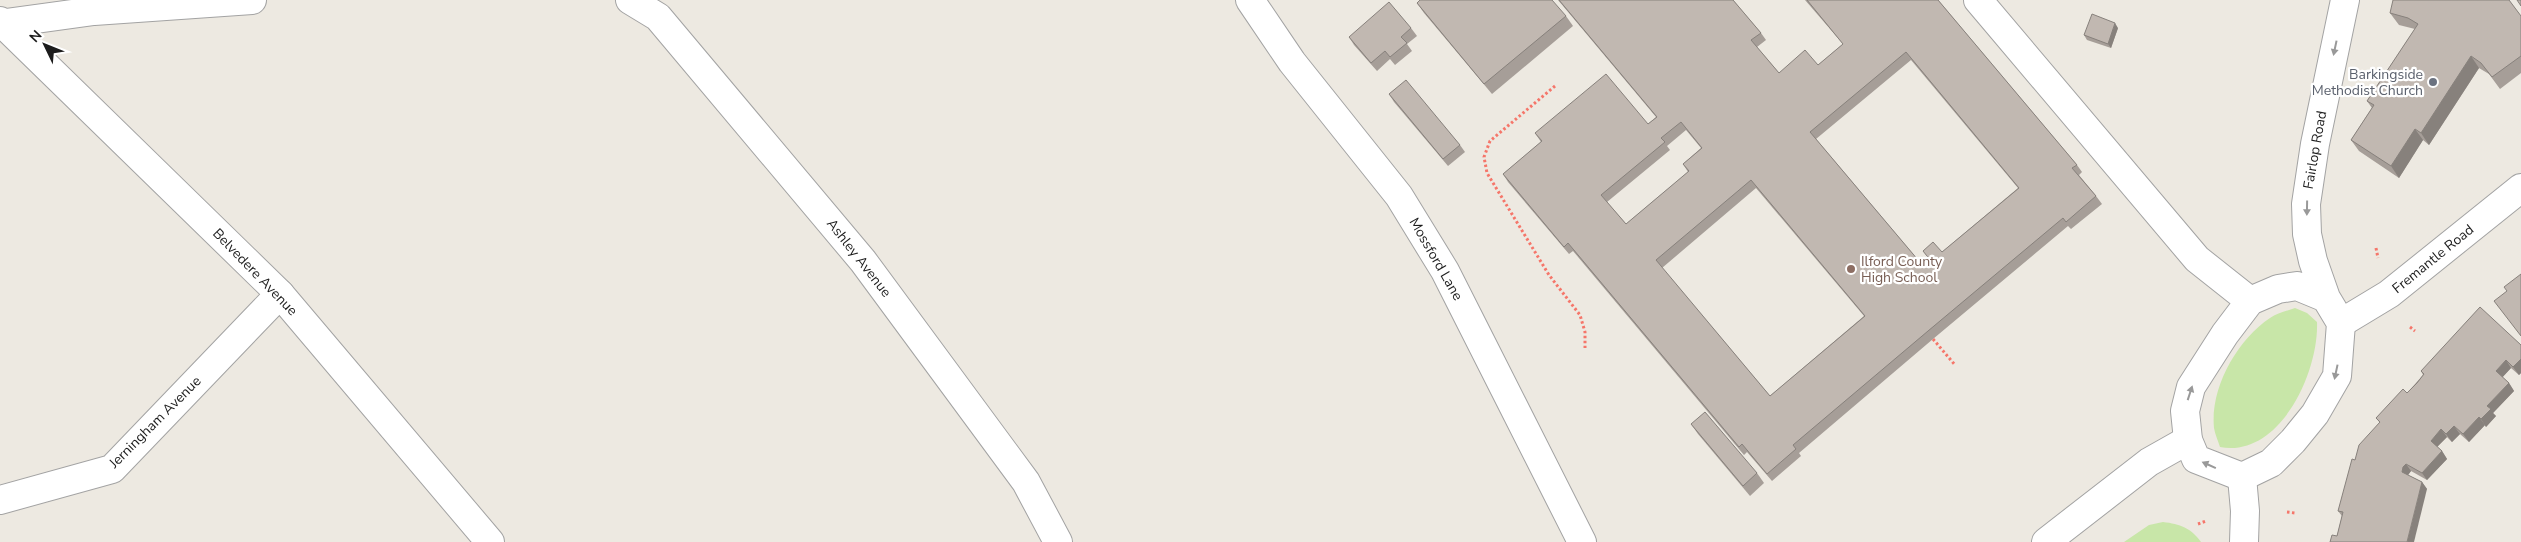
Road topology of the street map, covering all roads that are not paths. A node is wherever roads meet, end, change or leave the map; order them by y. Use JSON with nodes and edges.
{"nodes":[{"id":1,"x":252,"y":0,"type":"edge"},
{"id":2,"x":630,"y":0,"type":"edge"},
{"id":3,"x":1250,"y":0,"type":"edge"},
{"id":4,"x":1978,"y":0,"type":"edge"},
{"id":5,"x":2345,"y":0,"type":"edge"},
{"id":6,"x":1,"y":23,"type":"edge"},
{"id":7,"x":2521,"y":188,"type":"edge"},
{"id":8,"x":280,"y":294,"type":"junction"},
{"id":9,"x":2326,"y":298,"type":"junction"},
{"id":10,"x":2250,"y":301,"type":"junction"},
{"id":11,"x":2341,"y":323,"type":"junction"},
{"id":12,"x":2188,"y":440,"type":"junction"},
{"id":13,"x":2242,"y":477,"type":"junction"},
{"id":14,"x":0,"y":500,"type":"edge"},
{"id":15,"x":490,"y":542,"type":"edge"},
{"id":16,"x":1058,"y":542,"type":"edge"},
{"id":17,"x":1582,"y":542,"type":"edge"},
{"id":18,"x":2046,"y":542,"type":"edge"},
{"id":19,"x":2244,"y":542,"type":"edge"}],
"edges":[{"from":1,"to":6,"type":"street"},
{"from":2,"to":16,"type":"street","name":"Ashley Avenue"},
{"from":3,"to":17,"type":"street","name":"Mossford Lane"},
{"from":4,"to":10,"type":"street"},
{"from":5,"to":9,"type":"street","name":"Fairlop Road","one_way":true},
{"from":6,"to":8,"type":"street","name":"Belvedere Avenue"},
{"from":7,"to":11,"type":"street","name":"Fremantle Road"},
{"from":8,"to":14,"type":"street","name":"Jerningham Avenue"},
{"from":8,"to":15,"type":"street","name":"Belvedere Avenue"},
{"from":9,"to":10,"type":"street"},
{"from":9,"to":11,"type":"street"},
{"from":12,"to":10,"type":"street","one_way":true},
{"from":11,"to":13,"type":"street","one_way":true},
{"from":13,"to":12,"type":"street","one_way":true},
{"from":12,"to":18,"type":"street"},
{"from":13,"to":19,"type":"street"}]}
